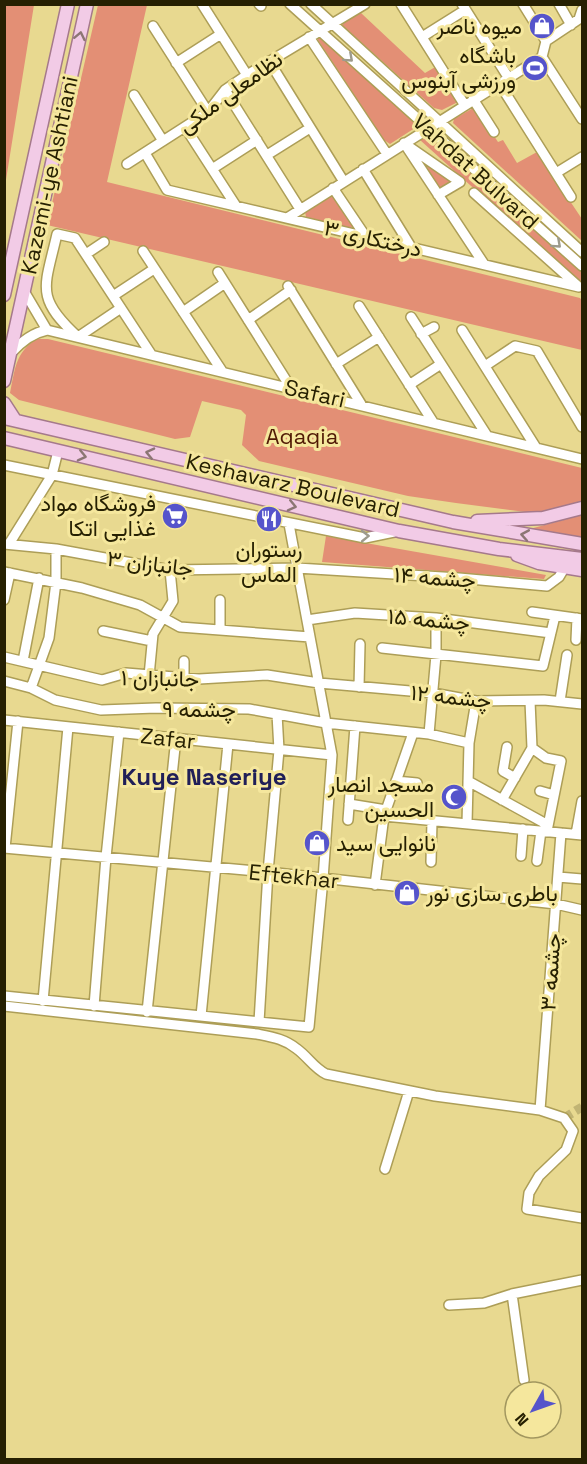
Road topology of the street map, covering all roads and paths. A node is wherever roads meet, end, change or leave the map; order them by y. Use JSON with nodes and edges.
{"nodes":[{"id":1,"x":68,"y":4,"type":"edge"},
{"id":2,"x":87,"y":4,"type":"edge"},
{"id":3,"x":202,"y":4,"type":"edge"},
{"id":4,"x":290,"y":4,"type":"edge"},
{"id":5,"x":311,"y":4,"type":"edge"},
{"id":6,"x":365,"y":4,"type":"edge"},
{"id":7,"x":401,"y":4,"type":"edge"},
{"id":8,"x":523,"y":4,"type":"edge"},
{"id":9,"x":558,"y":4,"type":"edge"},
{"id":10,"x":464,"y":7,"type":"edge"},
{"id":11,"x":350,"y":8,"type":"edge"},
{"id":12,"x":579,"y":20,"type":"edge"},
{"id":13,"x":332,"y":23,"type":"junction"},
{"id":14,"x":153,"y":26,"type":"dead end"},
{"id":15,"x":319,"y":31,"type":"junction"},
{"id":16,"x":221,"y":34,"type":"junction"},
{"id":17,"x":309,"y":37,"type":"junction"},
{"id":18,"x":422,"y":37,"type":"junction"},
{"id":19,"x":546,"y":41,"type":"junction"},
{"id":20,"x":542,"y":57,"type":"junction"},
{"id":21,"x":269,"y":61,"type":"junction"},
{"id":22,"x":176,"y":63,"type":"junction"},
{"id":23,"x":247,"y":75,"type":"junction"},
{"id":24,"x":508,"y":77,"type":"junction"},
{"id":25,"x":499,"y":83,"type":"junction"},
{"id":26,"x":225,"y":90,"type":"junction"},
{"id":27,"x":134,"y":95,"type":"dead end"},
{"id":28,"x":473,"y":99,"type":"junction"},
{"id":29,"x":464,"y":104,"type":"junction"},
{"id":30,"x":208,"y":112,"type":"junction"},
{"id":31,"x":582,"y":119,"type":"edge"},
{"id":32,"x":438,"y":121,"type":"junction"},
{"id":33,"x":185,"y":127,"type":"junction"},
{"id":34,"x":310,"y":128,"type":"junction"},
{"id":35,"x":428,"y":128,"type":"junction"},
{"id":36,"x":494,"y":132,"type":"dead end"},
{"id":37,"x":257,"y":140,"type":"junction"},
{"id":38,"x":163,"y":141,"type":"junction"},
{"id":39,"x":404,"y":143,"type":"junction"},
{"id":40,"x":145,"y":153,"type":"junction"},
{"id":41,"x":387,"y":154,"type":"junction"},
{"id":42,"x":267,"y":155,"type":"junction"},
{"id":43,"x":582,"y":157,"type":"edge"},
{"id":44,"x":127,"y":164,"type":"dead end"},
{"id":45,"x":212,"y":169,"type":"junction"},
{"id":46,"x":363,"y":169,"type":"junction"},
{"id":47,"x":556,"y":173,"type":"junction"},
{"id":48,"x":344,"y":182,"type":"junction"},
{"id":49,"x":333,"y":189,"type":"junction"},
{"id":50,"x":474,"y":193,"type":"dead end"},
{"id":51,"x":438,"y":195,"type":"junction"},
{"id":52,"x":571,"y":198,"type":"dead end"},
{"id":53,"x":236,"y":206,"type":"junction"},
{"id":54,"x":300,"y":209,"type":"junction"},
{"id":55,"x":287,"y":218,"type":"junction"},
{"id":56,"x":366,"y":237,"type":"junction"},
{"id":57,"x":104,"y":242,"type":"dead end"},
{"id":58,"x":411,"y":247,"type":"junction"},
{"id":59,"x":143,"y":251,"type":"dead end"},
{"id":60,"x":582,"y":252,"type":"edge"},
{"id":61,"x":86,"y":254,"type":"junction"},
{"id":62,"x":484,"y":264,"type":"junction"},
{"id":63,"x":582,"y":266,"type":"edge"},
{"id":64,"x":154,"y":268,"type":"junction"},
{"id":65,"x":218,"y":272,"type":"dead end"},
{"id":66,"x":225,"y":283,"type":"junction"},
{"id":67,"x":581,"y":288,"type":"edge"},
{"id":68,"x":24,"y":291,"type":"junction"},
{"id":69,"x":4,"y":295,"type":"edge"},
{"id":70,"x":113,"y":296,"type":"junction"},
{"id":71,"x":359,"y":306,"type":"dead end"},
{"id":72,"x":121,"y":308,"type":"junction"},
{"id":73,"x":183,"y":312,"type":"junction"},
{"id":74,"x":411,"y":317,"type":"dead end"},
{"id":75,"x":248,"y":320,"type":"junction"},
{"id":76,"x":434,"y":327,"type":"dead end"},
{"id":77,"x":47,"y":330,"type":"junction"},
{"id":78,"x":462,"y":330,"type":"dead end"},
{"id":79,"x":421,"y":334,"type":"junction"},
{"id":80,"x":78,"y":337,"type":"junction"},
{"id":81,"x":379,"y":337,"type":"junction"},
{"id":82,"x":10,"y":353,"type":"junction"},
{"id":83,"x":151,"y":354,"type":"junction"},
{"id":84,"x":336,"y":364,"type":"junction"},
{"id":85,"x":441,"y":364,"type":"junction"},
{"id":86,"x":485,"y":366,"type":"junction"},
{"id":87,"x":222,"y":371,"type":"junction"},
{"id":88,"x":4,"y":381,"type":"edge"},
{"id":89,"x":409,"y":385,"type":"junction"},
{"id":90,"x":291,"y":388,"type":"junction"},
{"id":91,"x":4,"y":403,"type":"edge"},
{"id":92,"x":361,"y":404,"type":"junction"},
{"id":93,"x":10,"y":419,"type":"edge"},
{"id":94,"x":433,"y":422,"type":"junction"},
{"id":95,"x":582,"y":427,"type":"edge"},
{"id":96,"x":486,"y":434,"type":"junction"},
{"id":97,"x":4,"y":438,"type":"edge"},
{"id":98,"x":535,"y":446,"type":"junction"},
{"id":99,"x":58,"y":451,"type":"junction"},
{"id":100,"x":582,"y":459,"type":"edge"},
{"id":101,"x":4,"y":465,"type":"edge"},
{"id":102,"x":52,"y":475,"type":"junction"},
{"id":103,"x":582,"y":508,"type":"edge"},
{"id":104,"x":453,"y":522,"type":"junction"},
{"id":105,"x":289,"y":524,"type":"junction"},
{"id":106,"x":399,"y":531,"type":"junction"},
{"id":107,"x":7,"y":544,"type":"edge"},
{"id":108,"x":582,"y":544,"type":"edge"},
{"id":109,"x":56,"y":549,"type":"junction"},
{"id":110,"x":499,"y":549,"type":"junction"},
{"id":111,"x":582,"y":559,"type":"edge"},
{"id":112,"x":565,"y":567,"type":"junction"},
{"id":113,"x":297,"y":568,"type":"junction"},
{"id":114,"x":170,"y":570,"type":"junction"},
{"id":115,"x":582,"y":570,"type":"edge"},
{"id":116,"x":7,"y":572,"type":"edge"},
{"id":117,"x":39,"y":578,"type":"junction"},
{"id":118,"x":56,"y":582,"type":"junction"},
{"id":119,"x":4,"y":600,"type":"edge"},
{"id":120,"x":220,"y":600,"type":"dead end"},
{"id":121,"x":532,"y":612,"type":"dead end"},
{"id":122,"x":555,"y":616,"type":"junction"},
{"id":123,"x":163,"y":618,"type":"junction"},
{"id":124,"x":436,"y":618,"type":"junction"},
{"id":125,"x":580,"y":619,"type":"edge"},
{"id":126,"x":307,"y":620,"type":"junction"},
{"id":127,"x":220,"y":630,"type":"junction"},
{"id":128,"x":104,"y":631,"type":"dead end"},
{"id":129,"x":551,"y":633,"type":"junction"},
{"id":130,"x":310,"y":637,"type":"junction"},
{"id":131,"x":576,"y":640,"type":"dead end"},
{"id":132,"x":152,"y":641,"type":"junction"},
{"id":133,"x":360,"y":644,"type":"dead end"},
{"id":134,"x":382,"y":648,"type":"dead end"},
{"id":135,"x":436,"y":655,"type":"junction"},
{"id":136,"x":567,"y":655,"type":"dead end"},
{"id":137,"x":4,"y":657,"type":"edge"},
{"id":138,"x":23,"y":661,"type":"junction"},
{"id":139,"x":184,"y":661,"type":"dead end"},
{"id":140,"x":40,"y":665,"type":"junction"},
{"id":141,"x":149,"y":676,"type":"junction"},
{"id":142,"x":184,"y":678,"type":"junction"},
{"id":143,"x":4,"y":681,"type":"edge"},
{"id":144,"x":319,"y":683,"type":"junction"},
{"id":145,"x":359,"y":687,"type":"junction"},
{"id":146,"x":31,"y":688,"type":"junction"},
{"id":147,"x":433,"y":693,"type":"junction"},
{"id":148,"x":476,"y":701,"type":"junction"},
{"id":149,"x":530,"y":701,"type":"junction"},
{"id":150,"x":560,"y":701,"type":"junction"},
{"id":151,"x":582,"y":704,"type":"edge"},
{"id":152,"x":278,"y":714,"type":"junction"},
{"id":153,"x":4,"y":720,"type":"edge"},
{"id":154,"x":18,"y":721,"type":"junction"},
{"id":155,"x":326,"y":723,"type":"junction"},
{"id":156,"x":355,"y":726,"type":"junction"},
{"id":157,"x":68,"y":727,"type":"junction"},
{"id":158,"x":119,"y":732,"type":"junction"},
{"id":159,"x":413,"y":733,"type":"junction"},
{"id":160,"x":429,"y":734,"type":"junction"},
{"id":161,"x":176,"y":738,"type":"junction"},
{"id":162,"x":469,"y":743,"type":"junction"},
{"id":163,"x":228,"y":744,"type":"junction"},
{"id":164,"x":507,"y":747,"type":"dead end"},
{"id":165,"x":532,"y":748,"type":"junction"},
{"id":166,"x":279,"y":750,"type":"junction"},
{"id":167,"x":332,"y":756,"type":"junction"},
{"id":168,"x":515,"y":778,"type":"junction"},
{"id":169,"x":396,"y":781,"type":"junction"},
{"id":170,"x":468,"y":781,"type":"junction"},
{"id":171,"x":417,"y":783,"type":"dead end"},
{"id":172,"x":540,"y":791,"type":"dead end"},
{"id":173,"x":554,"y":795,"type":"junction"},
{"id":174,"x":502,"y":800,"type":"junction"},
{"id":175,"x":582,"y":801,"type":"edge"},
{"id":176,"x":349,"y":804,"type":"junction"},
{"id":177,"x":385,"y":813,"type":"junction"},
{"id":178,"x":348,"y":820,"type":"dead end"},
{"id":179,"x":432,"y":821,"type":"junction"},
{"id":180,"x":467,"y":824,"type":"junction"},
{"id":181,"x":523,"y":829,"type":"junction"},
{"id":182,"x":545,"y":829,"type":"junction"},
{"id":183,"x":561,"y":833,"type":"junction"},
{"id":184,"x":579,"y":834,"type":"edge"},
{"id":185,"x":5,"y":848,"type":"edge"},
{"id":186,"x":56,"y":853,"type":"junction"},
{"id":187,"x":521,"y":856,"type":"dead end"},
{"id":188,"x":106,"y":857,"type":"junction"},
{"id":189,"x":537,"y":861,"type":"dead end"},
{"id":190,"x":164,"y":862,"type":"junction"},
{"id":191,"x":431,"y":862,"type":"dead end"},
{"id":192,"x":215,"y":867,"type":"junction"},
{"id":193,"x":268,"y":872,"type":"junction"},
{"id":194,"x":558,"y":877,"type":"junction"},
{"id":195,"x":323,"y":879,"type":"junction"},
{"id":196,"x":582,"y":879,"type":"edge"},
{"id":197,"x":375,"y":885,"type":"junction"},
{"id":198,"x":556,"y":904,"type":"junction"},
{"id":199,"x":582,"y":910,"type":"edge"},
{"id":200,"x":4,"y":996,"type":"edge"},
{"id":201,"x":43,"y":1001,"type":"junction"},
{"id":202,"x":4,"y":1006,"type":"edge"},
{"id":203,"x":94,"y":1006,"type":"junction"},
{"id":204,"x":147,"y":1011,"type":"junction"},
{"id":205,"x":201,"y":1016,"type":"junction"},
{"id":206,"x":259,"y":1022,"type":"junction"},
{"id":207,"x":409,"y":1091,"type":"junction"},
{"id":208,"x":540,"y":1110,"type":"junction"},
{"id":209,"x":385,"y":1169,"type":"dead end"},
{"id":210,"x":582,"y":1218,"type":"edge"},
{"id":211,"x":582,"y":1280,"type":"edge"},
{"id":212,"x":512,"y":1294,"type":"junction"},
{"id":213,"x":449,"y":1305,"type":"dead end"},
{"id":214,"x":524,"y":1380,"type":"dead end"}],
"edges":[{"from":1,"to":69,"type":"main road","name":"Kazemi-ye Ashtiani"},
{"from":68,"to":2,"type":"main road","name":"Kazemi-ye Ashtiani","one_way":true},
{"from":3,"to":16,"type":"street"},
{"from":4,"to":15,"type":"street","name":"Vahdat Bulvard"},
{"from":5,"to":13,"type":"street","name":"Vahdat Bulvard"},
{"from":6,"to":11,"type":"street","name":"نظامعلی ملکی"},
{"from":7,"to":18,"type":"street"},
{"from":8,"to":19,"type":"street"},
{"from":9,"to":12,"type":"street"},
{"from":10,"to":18,"type":"street"},
{"from":10,"to":24,"type":"street"},
{"from":11,"to":13,"type":"street","name":"نظامعلی ملکی"},
{"from":12,"to":19,"type":"street"},
{"from":13,"to":15,"type":"street","name":"نظامعلی ملکی"},
{"from":13,"to":32,"type":"street","name":"Vahdat Bulvard"},
{"from":14,"to":22,"type":"street"},
{"from":15,"to":17,"type":"street","name":"نظامعلی ملکی"},
{"from":15,"to":35,"type":"street","name":"Vahdat Bulvard","one_way":true},
{"from":16,"to":22,"type":"street"},
{"from":16,"to":23,"type":"street"},
{"from":17,"to":21,"type":"street","name":"نظامعلی ملکی"},
{"from":17,"to":41,"type":"street"},
{"from":18,"to":29,"type":"street"},
{"from":19,"to":20,"type":"street"},
{"from":20,"to":24,"type":"street"},
{"from":20,"to":31,"type":"street"},
{"from":21,"to":23,"type":"street","name":"نظامعلی ملکی"},
{"from":21,"to":34,"type":"street"},
{"from":22,"to":30,"type":"street"},
{"from":23,"to":26,"type":"street","name":"نظامعلی ملکی"},
{"from":24,"to":25,"type":"street"},
{"from":25,"to":28,"type":"street"},
{"from":25,"to":47,"type":"street"},
{"from":26,"to":30,"type":"street","name":"نظامعلی ملکی"},
{"from":26,"to":37,"type":"street"},
{"from":27,"to":38,"type":"street"},
{"from":28,"to":29,"type":"street"},
{"from":28,"to":36,"type":"street"},
{"from":29,"to":32,"type":"street"},
{"from":30,"to":33,"type":"street","name":"نظامعلی ملکی"},
{"from":32,"to":35,"type":"street"},
{"from":32,"to":60,"type":"street","name":"Vahdat Bulvard"},
{"from":33,"to":38,"type":"street","name":"نظامعلی ملکی"},
{"from":33,"to":45,"type":"street"},
{"from":34,"to":42,"type":"street"},
{"from":34,"to":48,"type":"street"},
{"from":35,"to":39,"type":"street"},
{"from":35,"to":63,"type":"street","name":"Vahdat Bulvard","one_way":true},
{"from":37,"to":42,"type":"street"},
{"from":37,"to":45,"type":"street"},
{"from":38,"to":40,"type":"street","name":"نظامعلی ملکی"},
{"from":39,"to":41,"type":"street"},
{"from":39,"to":51,"type":"street"},
{"from":39,"to":51,"type":"street"},
{"from":40,"to":44,"type":"street","name":"نظامعلی ملکی"},
{"from":40,"to":53,"type":"street","name":"درختکاری ۳"},
{"from":41,"to":46,"type":"street"},
{"from":42,"to":54,"type":"street"},
{"from":43,"to":47,"type":"street"},
{"from":45,"to":53,"type":"street"},
{"from":46,"to":48,"type":"street"},
{"from":46,"to":58,"type":"street"},
{"from":47,"to":52,"type":"street"},
{"from":48,"to":49,"type":"street"},
{"from":49,"to":54,"type":"street"},
{"from":49,"to":56,"type":"street"},
{"from":50,"to":67,"type":"street"},
{"from":51,"to":62,"type":"street"},
{"from":53,"to":55,"type":"street","name":"درختکاری ۳"},
{"from":54,"to":55,"type":"street"},
{"from":55,"to":56,"type":"street","name":"درختکاری ۳"},
{"from":56,"to":58,"type":"street","name":"درختکاری ۳"},
{"from":57,"to":61,"type":"street"},
{"from":58,"to":62,"type":"street","name":"درختکاری ۳"},
{"from":59,"to":64,"type":"street"},
{"from":61,"to":70,"type":"street"},
{"from":61,"to":80,"type":"street"},
{"from":62,"to":67,"type":"street","name":"درختکاری ۳"},
{"from":64,"to":70,"type":"street"},
{"from":64,"to":73,"type":"street"},
{"from":65,"to":66,"type":"street"},
{"from":66,"to":73,"type":"street"},
{"from":66,"to":75,"type":"street"},
{"from":68,"to":77,"type":"street"},
{"from":68,"to":82,"type":"main road","name":"Kazemi-ye Ashtiani"},
{"from":70,"to":72,"type":"street"},
{"from":71,"to":81,"type":"street"},
{"from":72,"to":80,"type":"street"},
{"from":72,"to":83,"type":"street"},
{"from":73,"to":87,"type":"street"},
{"from":74,"to":79,"type":"street"},
{"from":75,"to":84,"type":"street"},
{"from":75,"to":90,"type":"street"},
{"from":76,"to":79,"type":"street"},
{"from":77,"to":80,"type":"street","name":"Safari"},
{"from":77,"to":82,"type":"street"},
{"from":78,"to":86,"type":"street"},
{"from":79,"to":85,"type":"street"},
{"from":80,"to":83,"type":"street","name":"Safari"},
{"from":81,"to":84,"type":"street"},
{"from":81,"to":89,"type":"street"},
{"from":82,"to":88,"type":"main road","name":"Kazemi-ye Ashtiani"},
{"from":83,"to":87,"type":"street","name":"Safari"},
{"from":84,"to":92,"type":"street"},
{"from":85,"to":89,"type":"street"},
{"from":85,"to":96,"type":"street"},
{"from":86,"to":95,"type":"street"},
{"from":86,"to":98,"type":"street"},
{"from":87,"to":90,"type":"street","name":"Safari"},
{"from":89,"to":94,"type":"street"},
{"from":90,"to":92,"type":"street","name":"Safari"},
{"from":91,"to":93,"type":"main road"},
{"from":92,"to":94,"type":"street","name":"Safari"},
{"from":104,"to":93,"type":"main road","name":"Keshavarz Boulevard","one_way":true},
{"from":94,"to":96,"type":"street","name":"Safari"},
{"from":96,"to":98,"type":"street","name":"Safari"},
{"from":97,"to":99,"type":"main road","name":"Keshavarz Boulevard"},
{"from":98,"to":100,"type":"street","name":"Safari"},
{"from":99,"to":102,"type":"street"},
{"from":99,"to":106,"type":"main road","name":"Keshavarz Boulevard","one_way":true},
{"from":101,"to":102,"type":"street"},
{"from":102,"to":105,"type":"street"},
{"from":102,"to":107,"type":"street"},
{"from":103,"to":104,"type":"main road"},
{"from":108,"to":104,"type":"main road","name":"Keshavarz Boulevard","one_way":true},
{"from":105,"to":106,"type":"street","one_way":true},
{"from":105,"to":113,"type":"street"},
{"from":106,"to":110,"type":"main road","name":"Keshavarz Boulevard"},
{"from":107,"to":109,"type":"street","name":"جانبازان ۳"},
{"from":109,"to":114,"type":"street","name":"جانبازان ۳"},
{"from":109,"to":118,"type":"street"},
{"from":110,"to":111,"type":"main road","name":"Keshavarz Boulevard"},
{"from":110,"to":112,"type":"main road"},
{"from":112,"to":113,"type":"street","name":"چشمه ۱۴"},
{"from":112,"to":115,"type":"main road"},
{"from":113,"to":114,"type":"street","name":"جانبازان ۳"},
{"from":113,"to":126,"type":"street"},
{"from":114,"to":123,"type":"street"},
{"from":116,"to":117,"type":"street"},
{"from":116,"to":119,"type":"street"},
{"from":117,"to":118,"type":"street"},
{"from":117,"to":138,"type":"street"},
{"from":118,"to":123,"type":"street"},
{"from":118,"to":140,"type":"street"},
{"from":120,"to":127,"type":"street"},
{"from":121,"to":122,"type":"street"},
{"from":122,"to":125,"type":"street"},
{"from":122,"to":129,"type":"street"},
{"from":123,"to":127,"type":"street"},
{"from":123,"to":132,"type":"street"},
{"from":124,"to":126,"type":"street","name":"چشمه ۱۵"},
{"from":124,"to":129,"type":"street","name":"چشمه ۱۵"},
{"from":124,"to":135,"type":"street"},
{"from":125,"to":131,"type":"street"},
{"from":126,"to":130,"type":"street"},
{"from":127,"to":130,"type":"street"},
{"from":128,"to":132,"type":"street"},
{"from":129,"to":135,"type":"street"},
{"from":130,"to":144,"type":"street"},
{"from":132,"to":141,"type":"street"},
{"from":133,"to":145,"type":"street"},
{"from":134,"to":135,"type":"street"},
{"from":135,"to":147,"type":"street"},
{"from":136,"to":150,"type":"street"},
{"from":137,"to":138,"type":"street","name":"جانبازان ۱"},
{"from":138,"to":140,"type":"street","name":"جانبازان ۱"},
{"from":139,"to":142,"type":"street"},
{"from":140,"to":141,"type":"street","name":"جانبازان ۱"},
{"from":140,"to":146,"type":"street"},
{"from":141,"to":142,"type":"street","name":"جانبازان ۱"},
{"from":142,"to":144,"type":"street","name":"جانبازان ۱"},
{"from":143,"to":146,"type":"street","name":"چشمه ۹"},
{"from":144,"to":145,"type":"street","name":"چشمه ۱۲"},
{"from":144,"to":155,"type":"street"},
{"from":145,"to":147,"type":"street","name":"چشمه ۱۲"},
{"from":146,"to":152,"type":"street","name":"چشمه ۹"},
{"from":147,"to":148,"type":"street","name":"چشمه ۱۲"},
{"from":147,"to":160,"type":"street"},
{"from":148,"to":149,"type":"street","name":"چشمه ۱۲"},
{"from":148,"to":162,"type":"street"},
{"from":149,"to":150,"type":"street","name":"چشمه ۱۲"},
{"from":149,"to":165,"type":"street"},
{"from":150,"to":151,"type":"street","name":"چشمه ۱۲"},
{"from":152,"to":155,"type":"street","name":"چشمه ۹"},
{"from":152,"to":166,"type":"street"},
{"from":153,"to":154,"type":"street","name":"Zafar"},
{"from":154,"to":157,"type":"street","name":"Zafar"},
{"from":154,"to":185,"type":"street"},
{"from":155,"to":156,"type":"street","name":"چشمه ۹"},
{"from":155,"to":167,"type":"street"},
{"from":156,"to":159,"type":"street","name":"چشمه ۹"},
{"from":156,"to":176,"type":"street"},
{"from":157,"to":158,"type":"street","name":"Zafar"},
{"from":157,"to":186,"type":"street"},
{"from":158,"to":161,"type":"street","name":"Zafar"},
{"from":158,"to":188,"type":"street"},
{"from":159,"to":160,"type":"street","name":"چشمه ۹"},
{"from":159,"to":169,"type":"street"},
{"from":160,"to":162,"type":"street","name":"چشمه ۹"},
{"from":161,"to":163,"type":"street","name":"Zafar"},
{"from":161,"to":190,"type":"street"},
{"from":162,"to":170,"type":"street"},
{"from":163,"to":166,"type":"street","name":"Zafar"},
{"from":163,"to":192,"type":"street"},
{"from":164,"to":168,"type":"street"},
{"from":165,"to":168,"type":"street"},
{"from":165,"to":173,"type":"street"},
{"from":166,"to":167,"type":"street","name":"Zafar"},
{"from":166,"to":193,"type":"street"},
{"from":167,"to":195,"type":"street"},
{"from":168,"to":174,"type":"street"},
{"from":169,"to":171,"type":"street"},
{"from":169,"to":177,"type":"street"},
{"from":170,"to":174,"type":"street"},
{"from":170,"to":180,"type":"street"},
{"from":172,"to":173,"type":"street"},
{"from":173,"to":182,"type":"street"},
{"from":174,"to":182,"type":"street"},
{"from":175,"to":184,"type":"street"},
{"from":176,"to":177,"type":"street"},
{"from":176,"to":178,"type":"street"},
{"from":177,"to":179,"type":"street"},
{"from":177,"to":197,"type":"street"},
{"from":179,"to":180,"type":"street"},
{"from":179,"to":191,"type":"street"},
{"from":180,"to":181,"type":"street"},
{"from":181,"to":182,"type":"street"},
{"from":181,"to":187,"type":"street"},
{"from":182,"to":183,"type":"street"},
{"from":182,"to":189,"type":"street"},
{"from":183,"to":184,"type":"street"},
{"from":183,"to":194,"type":"street","name":"چشمه ۳"},
{"from":185,"to":186,"type":"street","name":"Eftekhar"},
{"from":186,"to":188,"type":"street","name":"Eftekhar"},
{"from":186,"to":201,"type":"street"},
{"from":188,"to":190,"type":"street","name":"Eftekhar"},
{"from":188,"to":203,"type":"street"},
{"from":190,"to":192,"type":"street","name":"Eftekhar"},
{"from":190,"to":204,"type":"street"},
{"from":192,"to":193,"type":"street","name":"Eftekhar"},
{"from":192,"to":205,"type":"street"},
{"from":193,"to":195,"type":"street","name":"Eftekhar"},
{"from":193,"to":206,"type":"street"},
{"from":194,"to":196,"type":"street"},
{"from":194,"to":198,"type":"street","name":"چشمه ۳"},
{"from":195,"to":197,"type":"street","name":"Eftekhar"},
{"from":195,"to":206,"type":"street"},
{"from":197,"to":198,"type":"street","name":"Eftekhar"},
{"from":198,"to":199,"type":"street","name":"Eftekhar"},
{"from":198,"to":208,"type":"street","name":"چشمه ۳"},
{"from":200,"to":201,"type":"street"},
{"from":201,"to":203,"type":"street"},
{"from":202,"to":207,"type":"street"},
{"from":203,"to":204,"type":"street"},
{"from":204,"to":205,"type":"street"},
{"from":205,"to":206,"type":"street"},
{"from":207,"to":208,"type":"street"},
{"from":207,"to":209,"type":"street"},
{"from":208,"to":210,"type":"street"},
{"from":211,"to":212,"type":"street"},
{"from":212,"to":213,"type":"street"},
{"from":212,"to":214,"type":"street"}]}
